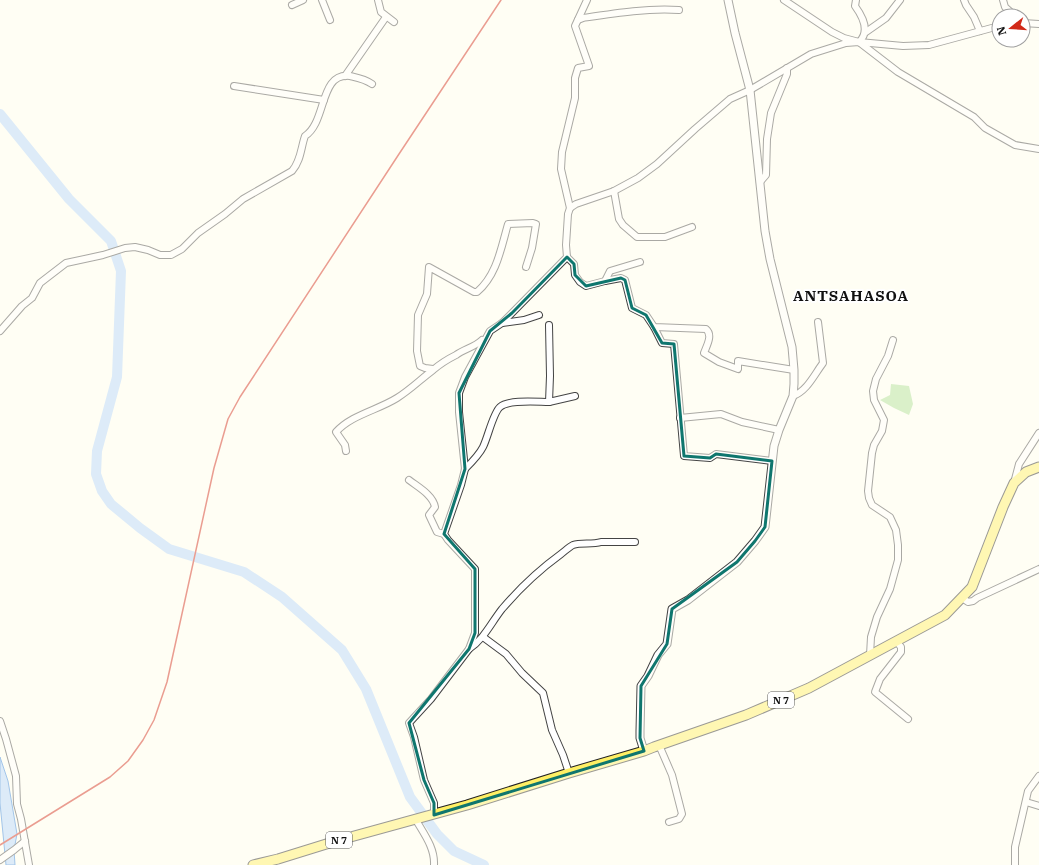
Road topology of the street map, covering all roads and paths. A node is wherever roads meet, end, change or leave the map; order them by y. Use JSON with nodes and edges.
{"nodes":[{"id":1,"x":302,"y":0,"type":"edge"},
{"id":2,"x":322,"y":0,"type":"edge"},
{"id":3,"x":378,"y":0,"type":"edge"},
{"id":4,"x":587,"y":0,"type":"edge"},
{"id":5,"x":728,"y":0,"type":"edge"},
{"id":6,"x":784,"y":0,"type":"edge"},
{"id":7,"x":856,"y":0,"type":"edge"},
{"id":8,"x":900,"y":0,"type":"edge"},
{"id":9,"x":964,"y":0,"type":"edge"},
{"id":10,"x":292,"y":5,"type":"dead end"},
{"id":11,"x":680,"y":10,"type":"dead end"},
{"id":12,"x":386,"y":17,"type":"junction"},
{"id":13,"x":330,"y":20,"type":"dead end"},
{"id":14,"x":576,"y":21,"type":"junction"},
{"id":15,"x":394,"y":22,"type":"dead end"},
{"id":16,"x":991,"y":28,"type":"edge"},
{"id":17,"x":980,"y":31,"type":"junction"},
{"id":18,"x":866,"y":32,"type":"junction"},
{"id":19,"x":859,"y":42,"type":"junction"},
{"id":20,"x":787,"y":68,"type":"junction"},
{"id":21,"x":345,"y":76,"type":"junction"},
{"id":22,"x":372,"y":84,"type":"dead end"},
{"id":23,"x":234,"y":86,"type":"dead end"},
{"id":24,"x":750,"y":90,"type":"junction"},
{"id":25,"x":324,"y":100,"type":"junction"},
{"id":26,"x":1039,"y":149,"type":"edge"},
{"id":27,"x":760,"y":182,"type":"junction"},
{"id":28,"x":614,"y":191,"type":"junction"},
{"id":29,"x":570,"y":208,"type":"junction"},
{"id":30,"x":692,"y":227,"type":"dead end"},
{"id":31,"x":567,"y":257,"type":"junction"},
{"id":32,"x":640,"y":262,"type":"dead end"},
{"id":33,"x":526,"y":267,"type":"dead end"},
{"id":34,"x":605,"y":281,"type":"junction"},
{"id":35,"x":539,"y":315,"type":"dead end"},
{"id":36,"x":818,"y":322,"type":"dead end"},
{"id":37,"x":502,"y":323,"type":"junction"},
{"id":38,"x":549,"y":325,"type":"dead end"},
{"id":39,"x":654,"y":327,"type":"junction"},
{"id":40,"x":0,"y":331,"type":"edge"},
{"id":41,"x":490,"y":331,"type":"junction"},
{"id":42,"x":893,"y":340,"type":"dead end"},
{"id":43,"x":433,"y":369,"type":"junction"},
{"id":44,"x":794,"y":370,"type":"junction"},
{"id":45,"x":575,"y":396,"type":"dead end"},
{"id":46,"x":793,"y":396,"type":"junction"},
{"id":47,"x":549,"y":402,"type":"junction"},
{"id":48,"x":680,"y":418,"type":"junction"},
{"id":49,"x":779,"y":430,"type":"junction"},
{"id":50,"x":1039,"y":433,"type":"edge"},
{"id":51,"x":346,"y":451,"type":"dead end"},
{"id":52,"x":772,"y":461,"type":"junction"},
{"id":53,"x":1039,"y":467,"type":"edge"},
{"id":54,"x":465,"y":468,"type":"junction"},
{"id":55,"x":409,"y":480,"type":"dead end"},
{"id":56,"x":1014,"y":483,"type":"junction"},
{"id":57,"x":444,"y":534,"type":"junction"},
{"id":58,"x":635,"y":542,"type":"dead end"},
{"id":59,"x":1039,"y":569,"type":"edge"},
{"id":60,"x":962,"y":598,"type":"junction"},
{"id":61,"x":483,"y":637,"type":"junction"},
{"id":62,"x":896,"y":641,"type":"junction"},
{"id":63,"x":468,"y":649,"type":"junction"},
{"id":64,"x":870,"y":656,"type":"junction"},
{"id":65,"x":908,"y":718,"type":"dead end"},
{"id":66,"x":0,"y":721,"type":"edge"},
{"id":67,"x":659,"y":745,"type":"junction"},
{"id":68,"x":644,"y":751,"type":"junction"},
{"id":69,"x":569,"y":773,"type":"junction"},
{"id":70,"x":1039,"y":776,"type":"edge"},
{"id":71,"x":1026,"y":802,"type":"junction"},
{"id":72,"x":1039,"y":806,"type":"edge"},
{"id":73,"x":425,"y":818,"type":"junction"},
{"id":74,"x":669,"y":822,"type":"dead end"},
{"id":75,"x":25,"y":841,"type":"junction"},
{"id":76,"x":0,"y":860,"type":"edge"},
{"id":77,"x":29,"y":865,"type":"edge"},
{"id":78,"x":253,"y":865,"type":"edge"},
{"id":79,"x":434,"y":865,"type":"edge"},
{"id":80,"x":1015,"y":865,"type":"edge"}],
"edges":[{"from":1,"to":10,"type":"street"},
{"from":2,"to":13,"type":"street"},
{"from":3,"to":12,"type":"street"},
{"from":4,"to":14,"type":"street"},
{"from":5,"to":24,"type":"street"},
{"from":6,"to":19,"type":"street"},
{"from":7,"to":18,"type":"street"},
{"from":8,"to":18,"type":"street"},
{"from":9,"to":17,"type":"street"},
{"from":11,"to":14,"type":"street"},
{"from":12,"to":15,"type":"street"},
{"from":12,"to":21,"type":"street"},
{"from":14,"to":29,"type":"street"},
{"from":16,"to":17,"type":"street"},
{"from":17,"to":19,"type":"street"},
{"from":18,"to":19,"type":"street"},
{"from":19,"to":20,"type":"street"},
{"from":19,"to":26,"type":"street"},
{"from":20,"to":24,"type":"street"},
{"from":20,"to":27,"type":"street"},
{"from":21,"to":22,"type":"street"},
{"from":21,"to":25,"type":"street"},
{"from":23,"to":25,"type":"street"},
{"from":24,"to":27,"type":"street"},
{"from":24,"to":28,"type":"street"},
{"from":25,"to":40,"type":"street"},
{"from":27,"to":44,"type":"street"},
{"from":28,"to":29,"type":"street"},
{"from":28,"to":30,"type":"street"},
{"from":29,"to":31,"type":"street"},
{"from":31,"to":34,"type":"street"},
{"from":31,"to":37,"type":"street"},
{"from":32,"to":34,"type":"street"},
{"from":33,"to":43,"type":"street"},
{"from":34,"to":39,"type":"street"},
{"from":35,"to":37,"type":"street"},
{"from":36,"to":46,"type":"street"},
{"from":37,"to":41,"type":"street"},
{"from":38,"to":47,"type":"street"},
{"from":39,"to":44,"type":"street"},
{"from":39,"to":48,"type":"street"},
{"from":41,"to":43,"type":"street"},
{"from":41,"to":54,"type":"street"},
{"from":42,"to":64,"type":"street"},
{"from":43,"to":51,"type":"street"},
{"from":44,"to":46,"type":"street"},
{"from":45,"to":47,"type":"street"},
{"from":46,"to":49,"type":"street"},
{"from":47,"to":54,"type":"street"},
{"from":48,"to":49,"type":"street"},
{"from":48,"to":52,"type":"street"},
{"from":49,"to":52,"type":"street"},
{"from":50,"to":56,"type":"street"},
{"from":52,"to":68,"type":"street"},
{"from":53,"to":56,"type":"main road","number":"N 7"},
{"from":54,"to":57,"type":"street"},
{"from":55,"to":57,"type":"street"},
{"from":56,"to":60,"type":"main road","number":"N 7"},
{"from":57,"to":63,"type":"street"},
{"from":58,"to":61,"type":"street"},
{"from":59,"to":60,"type":"street"},
{"from":60,"to":62,"type":"main road","number":"N 7"},
{"from":61,"to":63,"type":"street"},
{"from":61,"to":69,"type":"street"},
{"from":62,"to":64,"type":"main road","number":"N 7"},
{"from":62,"to":65,"type":"street"},
{"from":63,"to":73,"type":"street"},
{"from":64,"to":67,"type":"main road","number":"N 7"},
{"from":66,"to":75,"type":"street"},
{"from":67,"to":68,"type":"main road","number":"N 7"},
{"from":67,"to":74,"type":"street"},
{"from":68,"to":69,"type":"main road","number":"N 7"},
{"from":69,"to":73,"type":"main road","number":"N 7"},
{"from":70,"to":71,"type":"street"},
{"from":71,"to":72,"type":"street"},
{"from":71,"to":80,"type":"street"},
{"from":73,"to":78,"type":"main road","number":"N 7"},
{"from":73,"to":79,"type":"street"},
{"from":75,"to":76,"type":"street"},
{"from":75,"to":77,"type":"street"}]}
